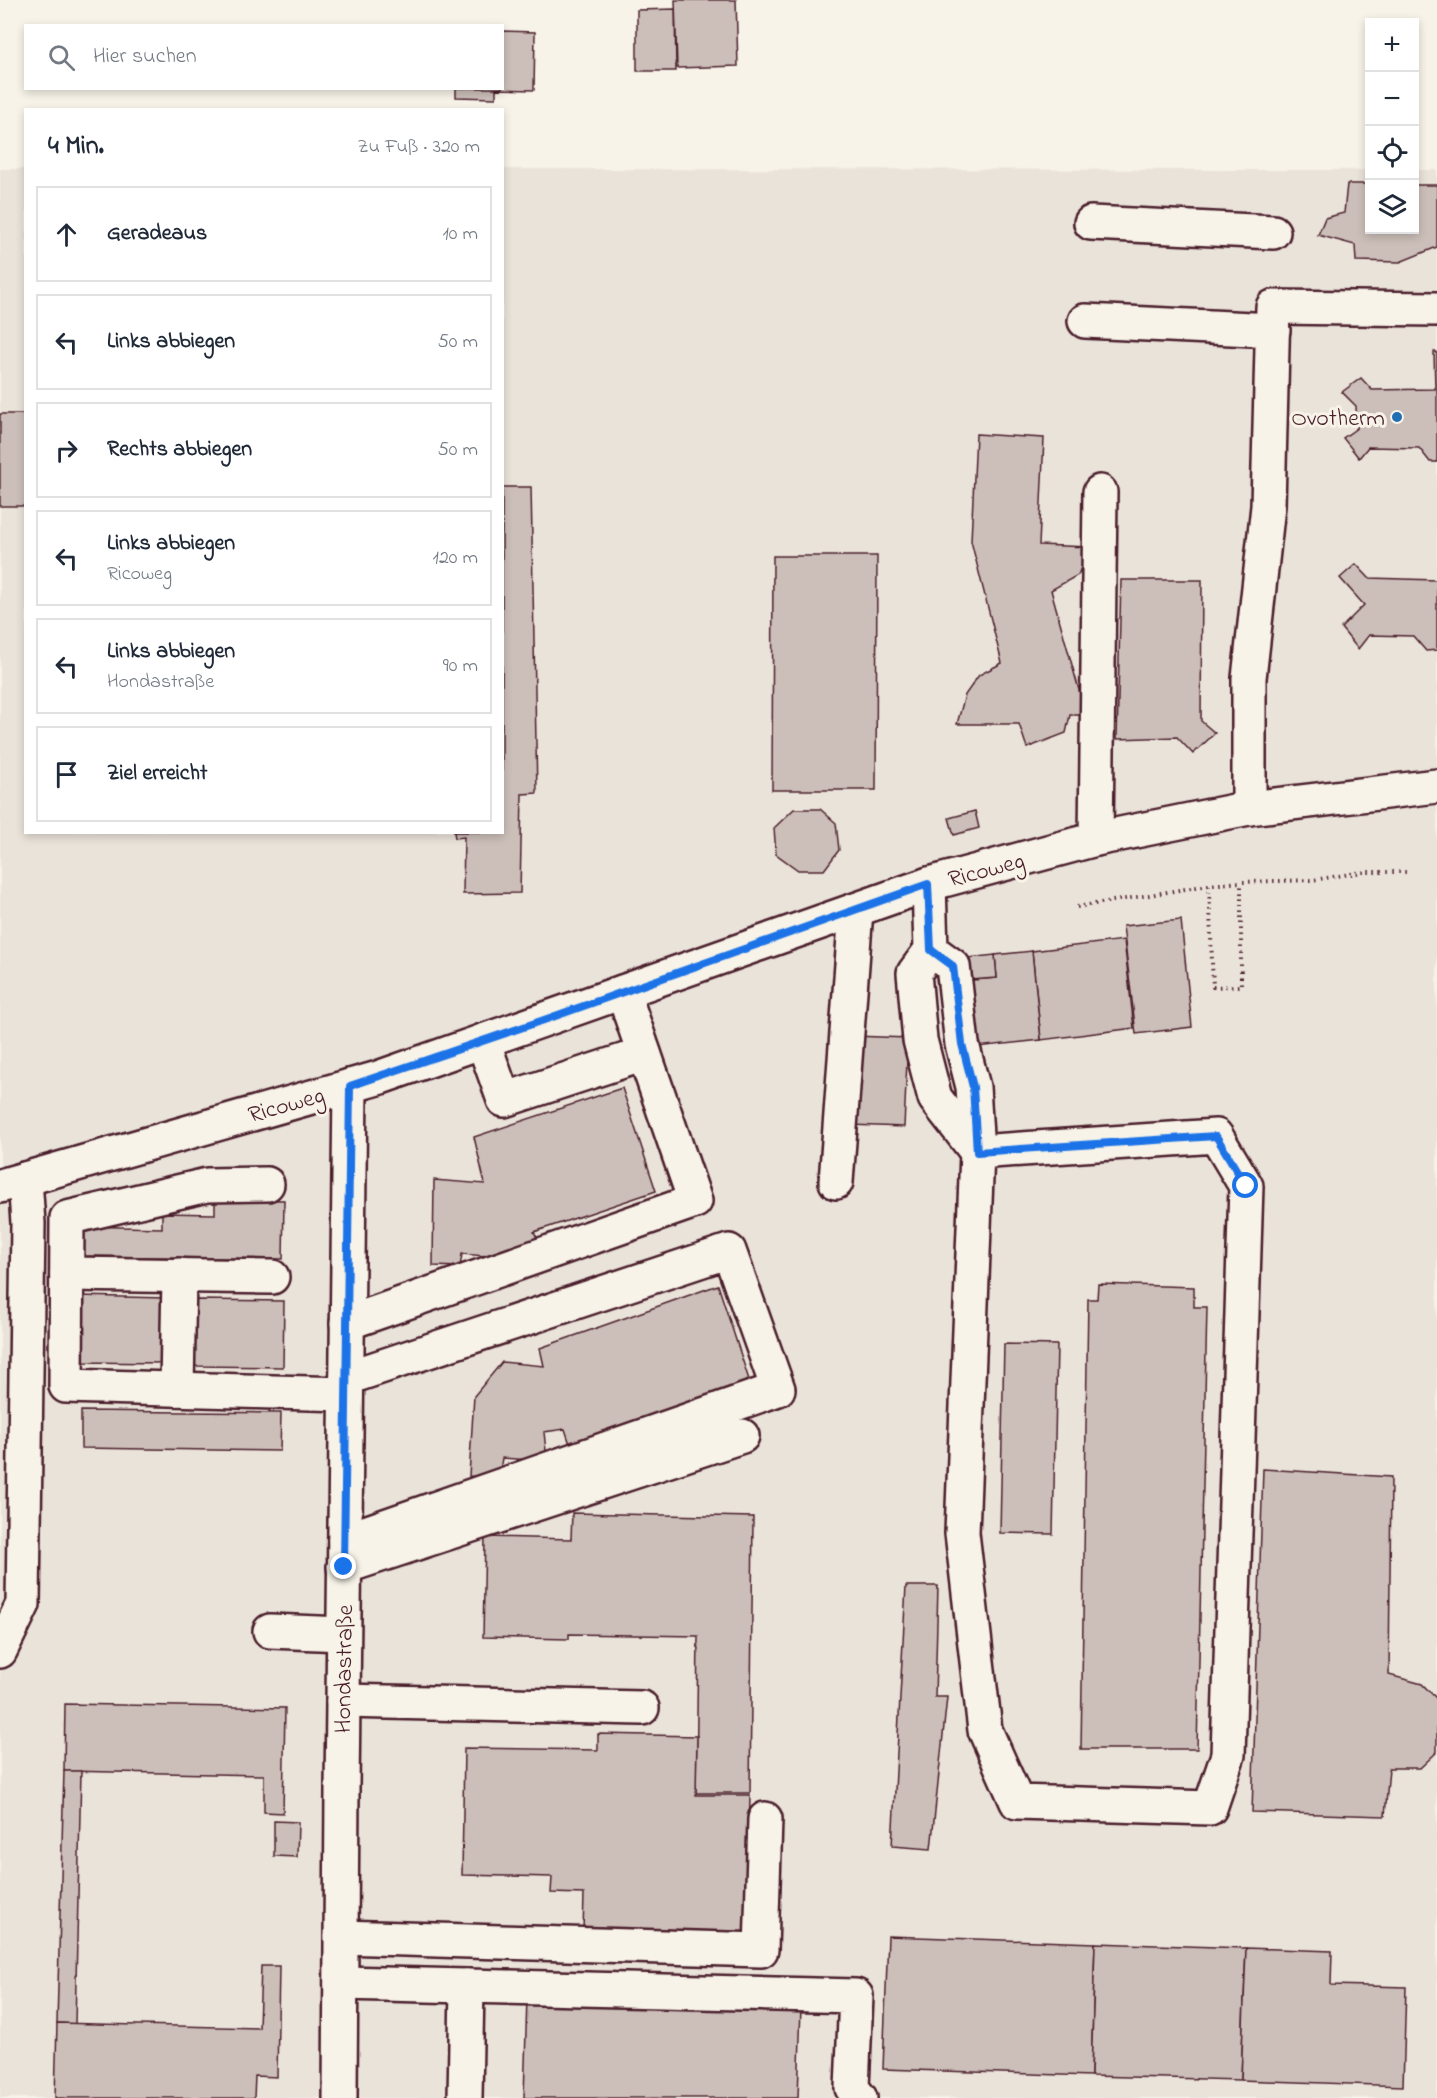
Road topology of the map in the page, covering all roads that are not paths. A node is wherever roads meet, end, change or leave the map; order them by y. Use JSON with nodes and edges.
{"nodes":[{"id":1,"x":1091,"y":223,"type":"dead end"},
{"id":2,"x":1273,"y":232,"type":"dead end"},
{"id":3,"x":1437,"y":309,"type":"edge"},
{"id":4,"x":1085,"y":321,"type":"dead end"},
{"id":5,"x":1273,"y":330,"type":"junction"},
{"id":6,"x":1100,"y":492,"type":"dead end"},
{"id":7,"x":1437,"y":786,"type":"edge"},
{"id":8,"x":1249,"y":808,"type":"junction"},
{"id":9,"x":1096,"y":840,"type":"junction"},
{"id":10,"x":928,"y":884,"type":"junction"},
{"id":11,"x":856,"y":910,"type":"junction"},
{"id":12,"x":623,"y":992,"type":"junction"},
{"id":13,"x":483,"y":1041,"type":"junction"},
{"id":14,"x":644,"y":1054,"type":"junction"},
{"id":15,"x":350,"y":1086,"type":"junction"},
{"id":16,"x":977,"y":1152,"type":"junction"},
{"id":17,"x":13,"y":1182,"type":"edge"},
{"id":18,"x":836,"y":1182,"type":"dead end"},
{"id":19,"x":267,"y":1184,"type":"dead end"},
{"id":20,"x":67,"y":1274,"type":"junction"},
{"id":21,"x":178,"y":1275,"type":"junction"},
{"id":22,"x":272,"y":1277,"type":"dead end"},
{"id":23,"x":347,"y":1323,"type":"junction"},
{"id":24,"x":346,"y":1386,"type":"junction"},
{"id":25,"x":177,"y":1389,"type":"junction"},
{"id":26,"x":741,"y":1436,"type":"dead end"},
{"id":27,"x":345,"y":1554,"type":"junction"},
{"id":28,"x":12,"y":1603,"type":"edge"},
{"id":29,"x":270,"y":1631,"type":"dead end"},
{"id":30,"x":343,"y":1634,"type":"junction"},
{"id":31,"x":0,"y":1651,"type":"edge"},
{"id":32,"x":343,"y":1701,"type":"junction"},
{"id":33,"x":642,"y":1708,"type":"dead end"},
{"id":34,"x":765,"y":1819,"type":"dead end"},
{"id":35,"x":341,"y":1936,"type":"junction"},
{"id":36,"x":341,"y":1983,"type":"junction"},
{"id":37,"x":467,"y":1986,"type":"junction"},
{"id":38,"x":340,"y":2085,"type":"edge"},
{"id":39,"x":321,"y":2098,"type":"edge"},
{"id":40,"x":465,"y":2098,"type":"edge"},
{"id":41,"x":860,"y":2098,"type":"edge"}],
"edges":[{"from":1,"to":2,"type":"street"},
{"from":3,"to":5,"type":"street"},
{"from":4,"to":5,"type":"street"},
{"from":5,"to":8,"type":"street"},
{"from":6,"to":9,"type":"street"},
{"from":7,"to":8,"type":"street","name":"Ricoweg"},
{"from":8,"to":9,"type":"street","name":"Ricoweg"},
{"from":9,"to":10,"type":"street","name":"Ricoweg"},
{"from":10,"to":11,"type":"street","name":"Ricoweg"},
{"from":10,"to":16,"type":"street"},
{"from":11,"to":12,"type":"street","name":"Ricoweg"},
{"from":11,"to":18,"type":"street"},
{"from":12,"to":13,"type":"street","name":"Ricoweg"},
{"from":12,"to":14,"type":"street"},
{"from":13,"to":14,"type":"street"},
{"from":13,"to":15,"type":"street","name":"Ricoweg"},
{"from":14,"to":23,"type":"street"},
{"from":15,"to":17,"type":"street","name":"Ricoweg"},
{"from":15,"to":23,"type":"street","name":"Hondastraße"},
{"from":16,"to":16,"type":"street"},
{"from":17,"to":28,"type":"street"},
{"from":19,"to":20,"type":"street"},
{"from":20,"to":21,"type":"street"},
{"from":20,"to":25,"type":"street"},
{"from":21,"to":22,"type":"street"},
{"from":21,"to":25,"type":"street"},
{"from":23,"to":24,"type":"street","name":"Hondastraße"},
{"from":24,"to":25,"type":"street"},
{"from":24,"to":27,"type":"street","name":"Hondastraße"},
{"from":24,"to":27,"type":"street"},
{"from":26,"to":27,"type":"street"},
{"from":27,"to":30,"type":"street","name":"Hondastraße"},
{"from":28,"to":31,"type":"street"},
{"from":29,"to":30,"type":"street"},
{"from":30,"to":32,"type":"street","name":"Hondastraße"},
{"from":32,"to":33,"type":"street"},
{"from":32,"to":35,"type":"street","name":"Hondastraße"},
{"from":34,"to":35,"type":"street"},
{"from":35,"to":36,"type":"street","name":"Hondastraße"},
{"from":36,"to":37,"type":"street"},
{"from":36,"to":38,"type":"street","name":"Hondastraße"},
{"from":37,"to":40,"type":"street"},
{"from":37,"to":41,"type":"street"},
{"from":38,"to":39,"type":"street","name":"Hondastraße"}]}
